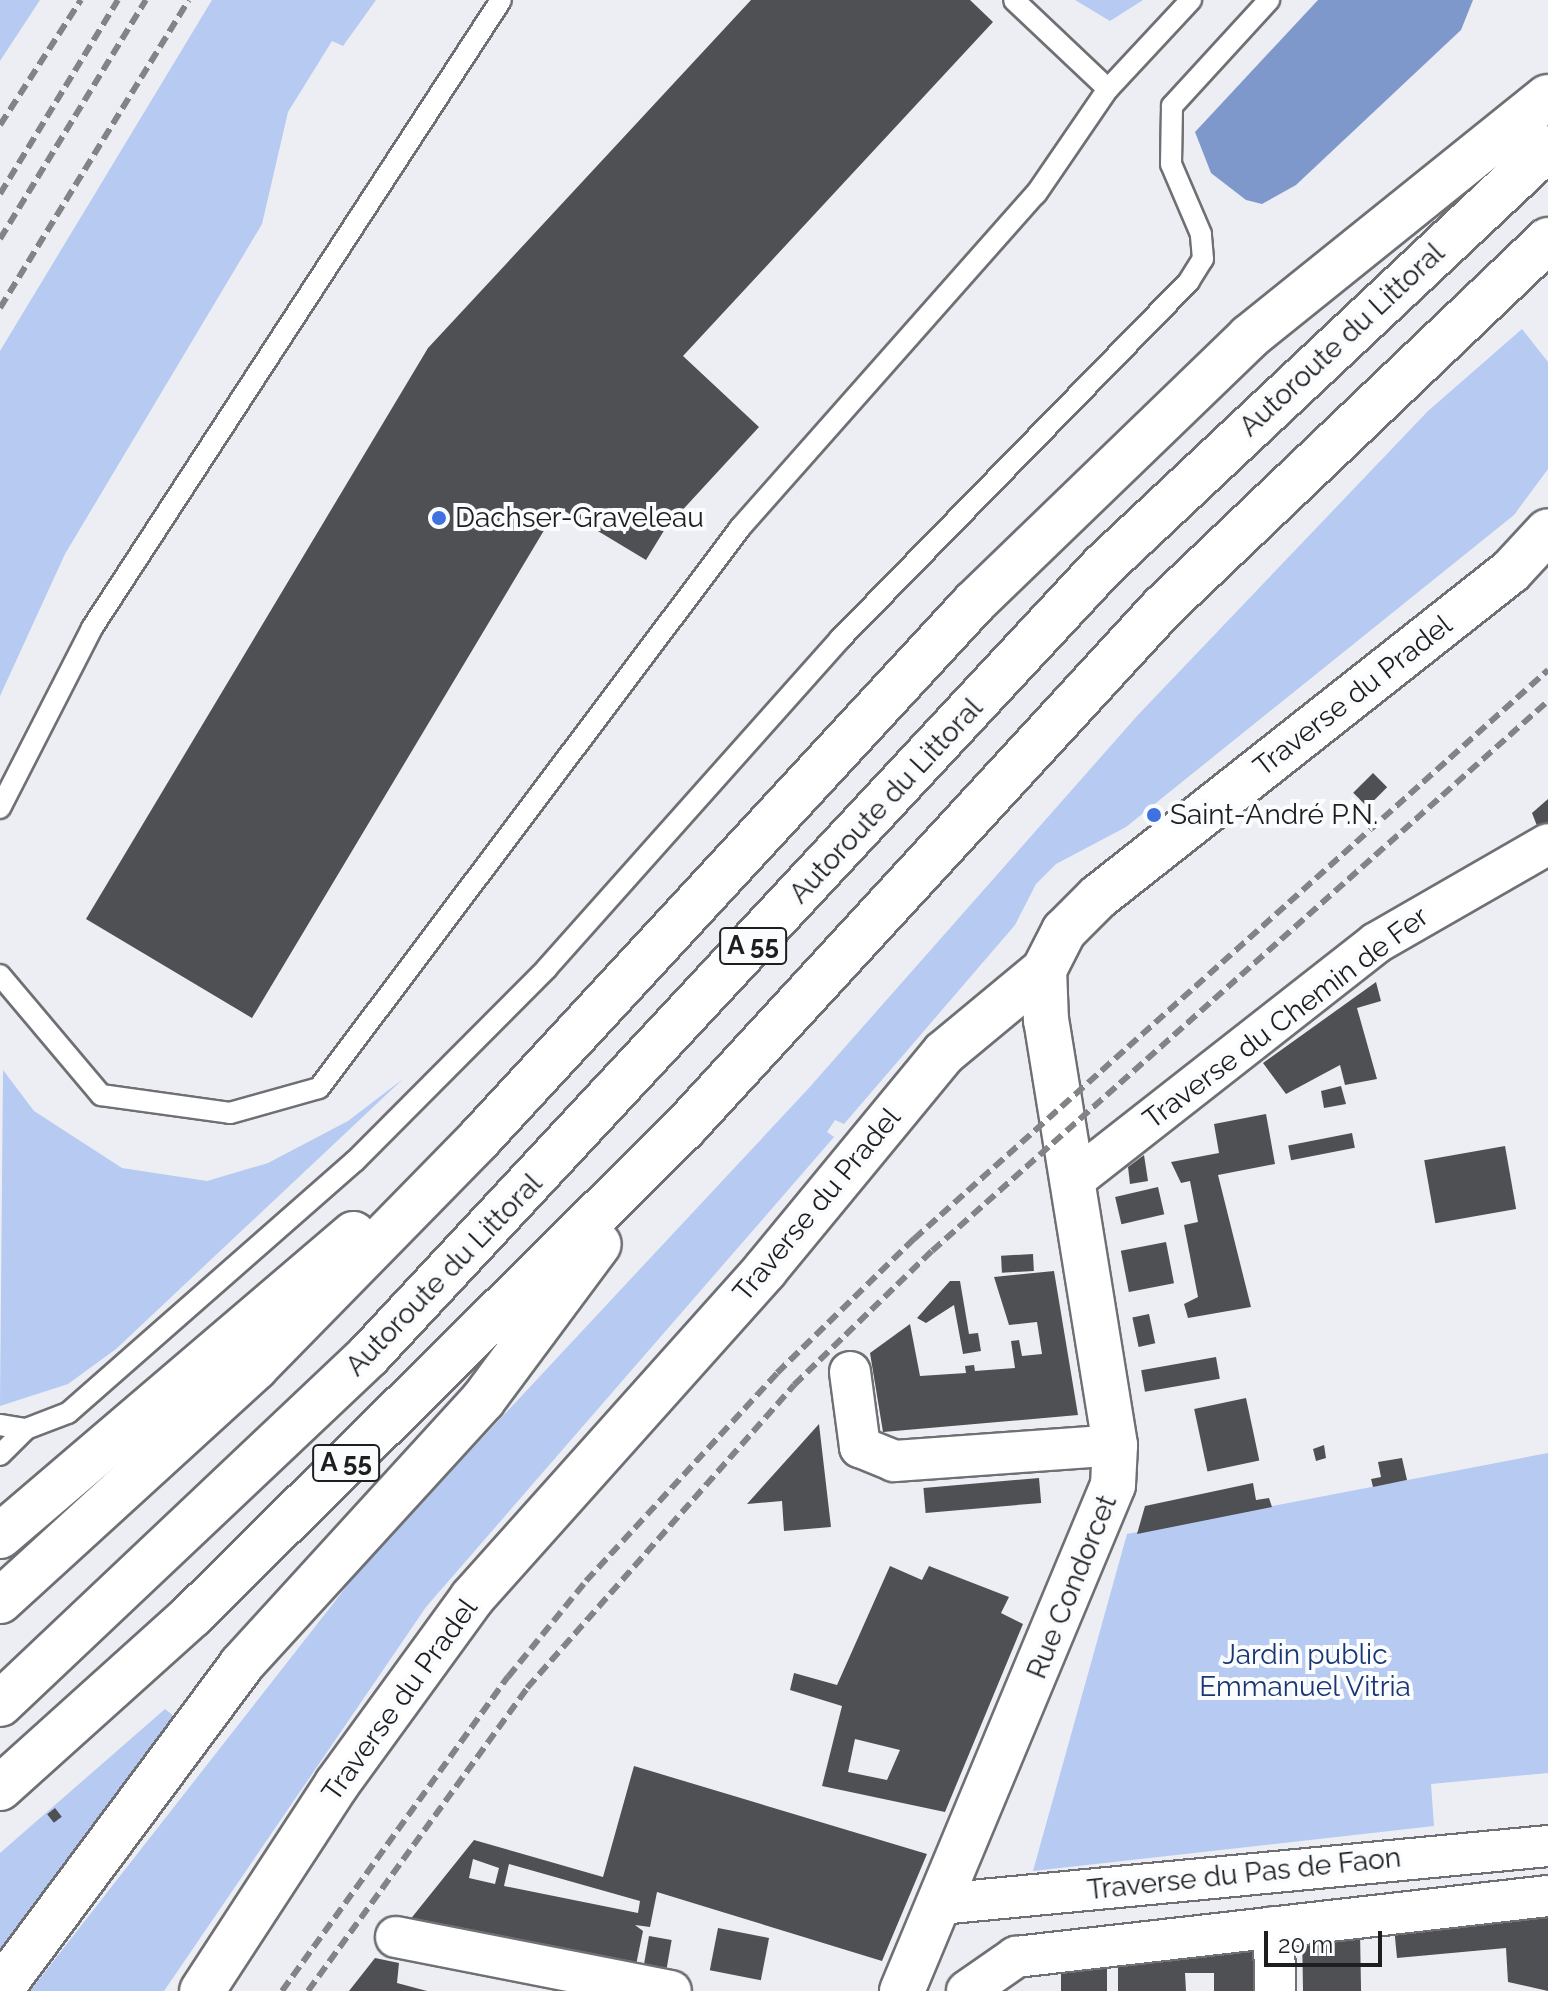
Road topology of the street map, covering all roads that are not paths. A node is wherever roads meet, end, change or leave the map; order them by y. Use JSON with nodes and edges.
{"nodes":[{"id":1,"x":501,"y":0,"type":"edge"},
{"id":2,"x":1014,"y":0,"type":"edge"},
{"id":3,"x":1191,"y":0,"type":"edge"},
{"id":4,"x":1269,"y":0,"type":"edge"},
{"id":5,"x":1108,"y":89,"type":"junction"},
{"id":6,"x":1548,"y":97,"type":"edge"},
{"id":7,"x":1548,"y":148,"type":"edge"},
{"id":8,"x":1532,"y":254,"type":"edge"},
{"id":9,"x":1548,"y":531,"type":"edge"},
{"id":10,"x":0,"y":808,"type":"edge"},
{"id":11,"x":1548,"y":844,"type":"edge"},
{"id":12,"x":1044,"y":970,"type":"junction"},
{"id":13,"x":0,"y":975,"type":"edge"},
{"id":14,"x":684,"y":1128,"type":"junction"},
{"id":15,"x":480,"y":1138,"type":"junction"},
{"id":16,"x":1074,"y":1180,"type":"junction"},
{"id":17,"x":850,"y":1372,"type":"dead end"},
{"id":18,"x":0,"y":1425,"type":"edge"},
{"id":19,"x":26,"y":1429,"type":"junction"},
{"id":20,"x":1115,"y":1445,"type":"junction"},
{"id":21,"x":0,"y":1455,"type":"edge"},
{"id":22,"x":0,"y":1536,"type":"edge"},
{"id":23,"x":0,"y":1601,"type":"edge"},
{"id":24,"x":0,"y":1704,"type":"edge"},
{"id":25,"x":0,"y":1788,"type":"edge"},
{"id":26,"x":1548,"y":1846,"type":"edge"},
{"id":27,"x":1548,"y":1896,"type":"edge"},
{"id":28,"x":940,"y":1904,"type":"junction"},
{"id":29,"x":1274,"y":1927,"type":"junction"},
{"id":30,"x":396,"y":1937,"type":"dead end"},
{"id":31,"x":0,"y":1990,"type":"edge"},
{"id":32,"x":202,"y":1991,"type":"edge"},
{"id":33,"x":671,"y":1991,"type":"edge"},
{"id":34,"x":902,"y":1991,"type":"edge"},
{"id":35,"x":967,"y":1991,"type":"edge"},
{"id":36,"x":1275,"y":1991,"type":"edge"}],
"edges":[{"from":1,"to":10,"type":"lane"},
{"from":2,"to":5,"type":"lane"},
{"from":3,"to":5,"type":"lane"},
{"from":4,"to":19,"type":"lane"},
{"from":5,"to":13,"type":"lane"},
{"from":6,"to":15,"type":"main road"},
{"from":7,"to":24,"type":"main road","name":"Autoroute du Littoral","number":"A 55"},
{"from":8,"to":14,"type":"main road","number":"A 55"},
{"from":9,"to":12,"type":"main road","name":"Traverse du Pradel"},
{"from":11,"to":16,"type":"street","name":"Traverse du Chemin de Fer"},
{"from":12,"to":16,"type":"main road","name":"Rue Condorcet"},
{"from":12,"to":32,"type":"main road","name":"Traverse du Pradel"},
{"from":14,"to":25,"type":"main road","number":"A 55"},
{"from":14,"to":31,"type":"main road"},
{"from":15,"to":22,"type":"main road"},
{"from":15,"to":23,"type":"main road"},
{"from":16,"to":20,"type":"main road","name":"Rue Condorcet"},
{"from":17,"to":20,"type":"street"},
{"from":18,"to":19,"type":"lane"},
{"from":19,"to":21,"type":"lane"},
{"from":20,"to":28,"type":"main road","name":"Rue Condorcet"},
{"from":26,"to":28,"type":"street","name":"Traverse du Pas de Faon"},
{"from":27,"to":29,"type":"street","name":"Traverse du Pas de Faon"},
{"from":28,"to":34,"type":"main road","name":"Rue Condorcet"},
{"from":29,"to":35,"type":"street","name":"Traverse du Pas de Faon"},
{"from":29,"to":36,"type":"street"},
{"from":30,"to":33,"type":"street"}]}
